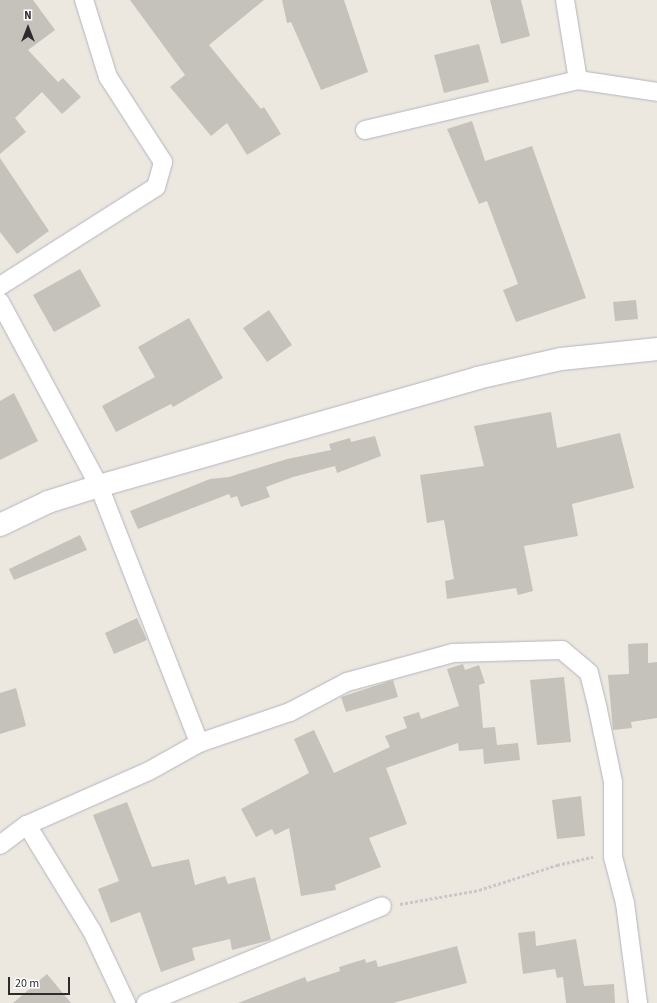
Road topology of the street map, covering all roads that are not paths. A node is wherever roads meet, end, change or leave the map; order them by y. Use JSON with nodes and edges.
{"nodes":[{"id":1,"x":84,"y":0,"type":"edge"},
{"id":2,"x":565,"y":0,"type":"edge"},
{"id":3,"x":578,"y":80,"type":"junction"},
{"id":4,"x":657,"y":92,"type":"edge"},
{"id":5,"x":365,"y":130,"type":"dead end"},
{"id":6,"x":0,"y":286,"type":"edge"},
{"id":7,"x":0,"y":302,"type":"edge"},
{"id":8,"x":657,"y":350,"type":"edge"},
{"id":9,"x":99,"y":486,"type":"junction"},
{"id":10,"x":0,"y":525,"type":"edge"},
{"id":11,"x":199,"y":744,"type":"junction"},
{"id":12,"x":27,"y":825,"type":"junction"},
{"id":13,"x":0,"y":845,"type":"edge"},
{"id":14,"x":382,"y":906,"type":"road end"},
{"id":15,"x":126,"y":1003,"type":"edge"},
{"id":16,"x":146,"y":1003,"type":"edge"},
{"id":17,"x":638,"y":1003,"type":"edge"}],
"edges":[{"from":1,"to":6,"type":"street"},
{"from":2,"to":3,"type":"street"},
{"from":3,"to":4,"type":"street"},
{"from":3,"to":5,"type":"street"},
{"from":7,"to":9,"type":"street"},
{"from":8,"to":9,"type":"main road"},
{"from":9,"to":10,"type":"main road"},
{"from":9,"to":11,"type":"street"},
{"from":11,"to":12,"type":"street"},
{"from":11,"to":17,"type":"street"},
{"from":12,"to":13,"type":"street"},
{"from":12,"to":15,"type":"street"},
{"from":14,"to":16,"type":"street"}]}
